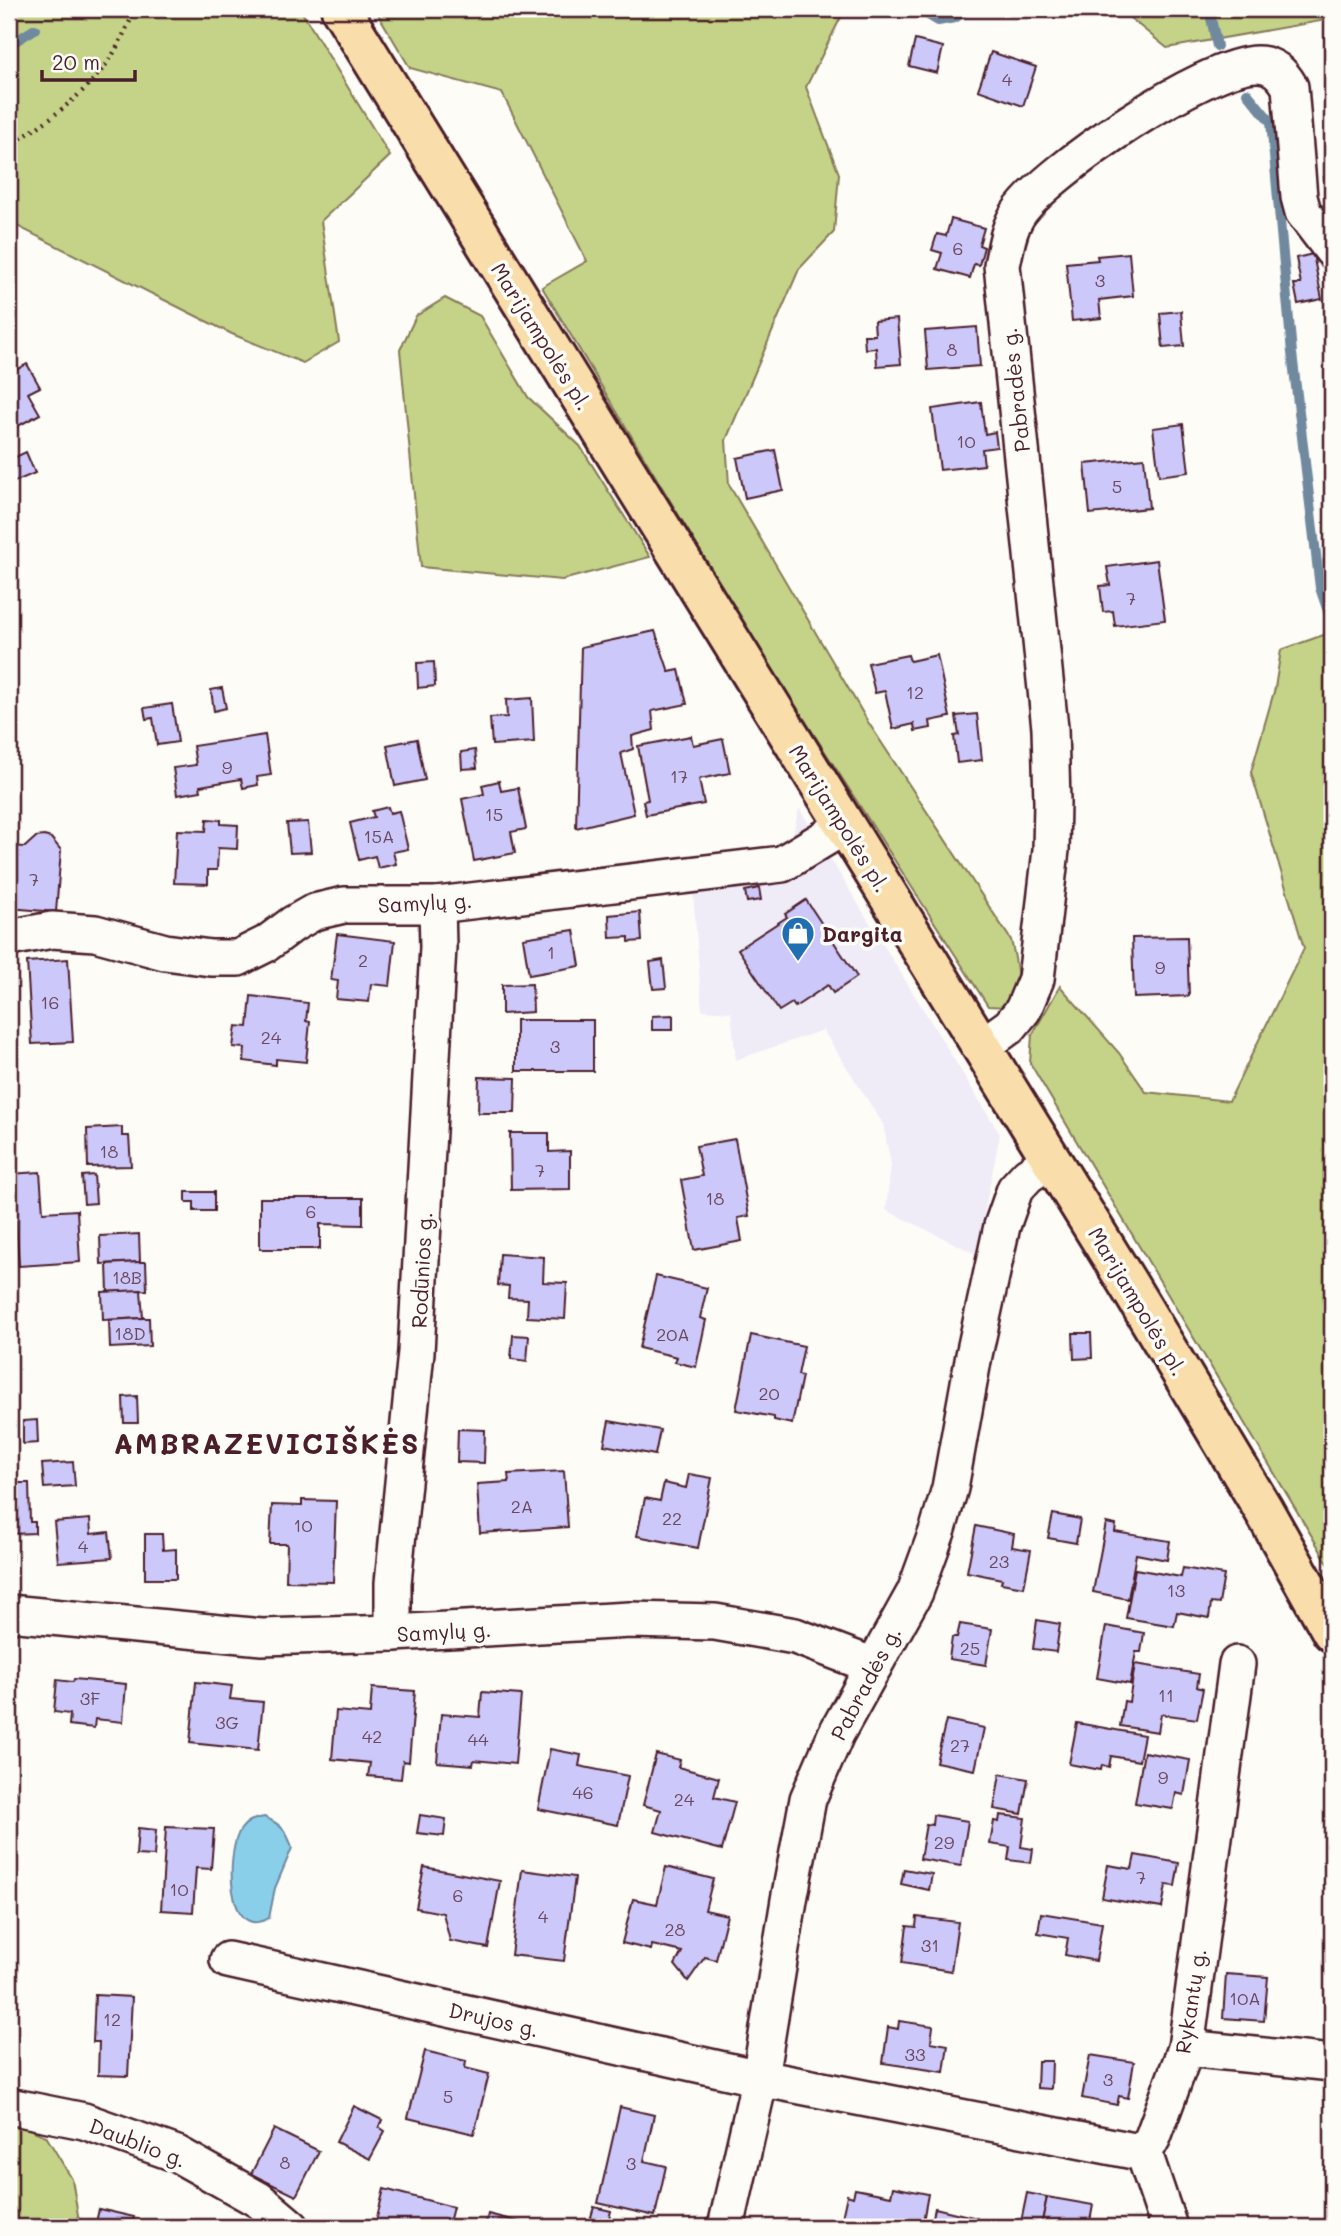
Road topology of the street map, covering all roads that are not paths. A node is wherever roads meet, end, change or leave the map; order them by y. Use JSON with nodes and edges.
{"nodes":[{"id":1,"x":349,"y":23,"type":"edge"},
{"id":2,"x":1332,"y":250,"type":"edge"},
{"id":3,"x":845,"y":826,"type":"junction"},
{"id":4,"x":437,"y":905,"type":"junction"},
{"id":5,"x":9,"y":937,"type":"edge"},
{"id":6,"x":981,"y":1047,"type":"junction"},
{"id":7,"x":1051,"y":1160,"type":"junction"},
{"id":8,"x":9,"y":1613,"type":"edge"},
{"id":9,"x":1332,"y":1632,"type":"edge"},
{"id":10,"x":393,"y":1633,"type":"junction"},
{"id":11,"x":1237,"y":1664,"type":"dead end"},
{"id":12,"x":874,"y":1666,"type":"junction"},
{"id":13,"x":228,"y":1960,"type":"dead end"},
{"id":14,"x":1186,"y":2048,"type":"junction"},
{"id":15,"x":1332,"y":2063,"type":"edge"},
{"id":16,"x":760,"y":2078,"type":"junction"},
{"id":17,"x":9,"y":2106,"type":"edge"},
{"id":18,"x":1144,"y":2153,"type":"junction"},
{"id":19,"x":291,"y":2227,"type":"edge"},
{"id":20,"x":726,"y":2227,"type":"edge"},
{"id":21,"x":1169,"y":2227,"type":"edge"}],
"edges":[{"from":1,"to":3,"type":"main road","name":"Marijampolės pl."},
{"from":2,"to":6,"type":"street","name":"Pabradės g."},
{"from":3,"to":4,"type":"street","name":"Samylų g."},
{"from":3,"to":6,"type":"main road","name":"Marijampolės pl."},
{"from":4,"to":5,"type":"street","name":"Samylų g."},
{"from":4,"to":10,"type":"street","name":"Rodūnios g."},
{"from":6,"to":7,"type":"main road","name":"Marijampolės pl."},
{"from":7,"to":9,"type":"main road","name":"Marijampolės pl."},
{"from":7,"to":12,"type":"street","name":"Pabradės g."},
{"from":8,"to":10,"type":"street","name":"Samylų g."},
{"from":10,"to":12,"type":"street","name":"Samylų g."},
{"from":11,"to":14,"type":"street","name":"Rykantų g."},
{"from":12,"to":16,"type":"street","name":"Pabradės g."},
{"from":13,"to":16,"type":"street","name":"Drujos g."},
{"from":14,"to":15,"type":"street"},
{"from":14,"to":18,"type":"street","name":"Rykantų g."},
{"from":16,"to":18,"type":"street"},
{"from":16,"to":20,"type":"street","name":"Pabradės g."},
{"from":17,"to":19,"type":"street","name":"Daublio g."},
{"from":18,"to":21,"type":"street"}]}
